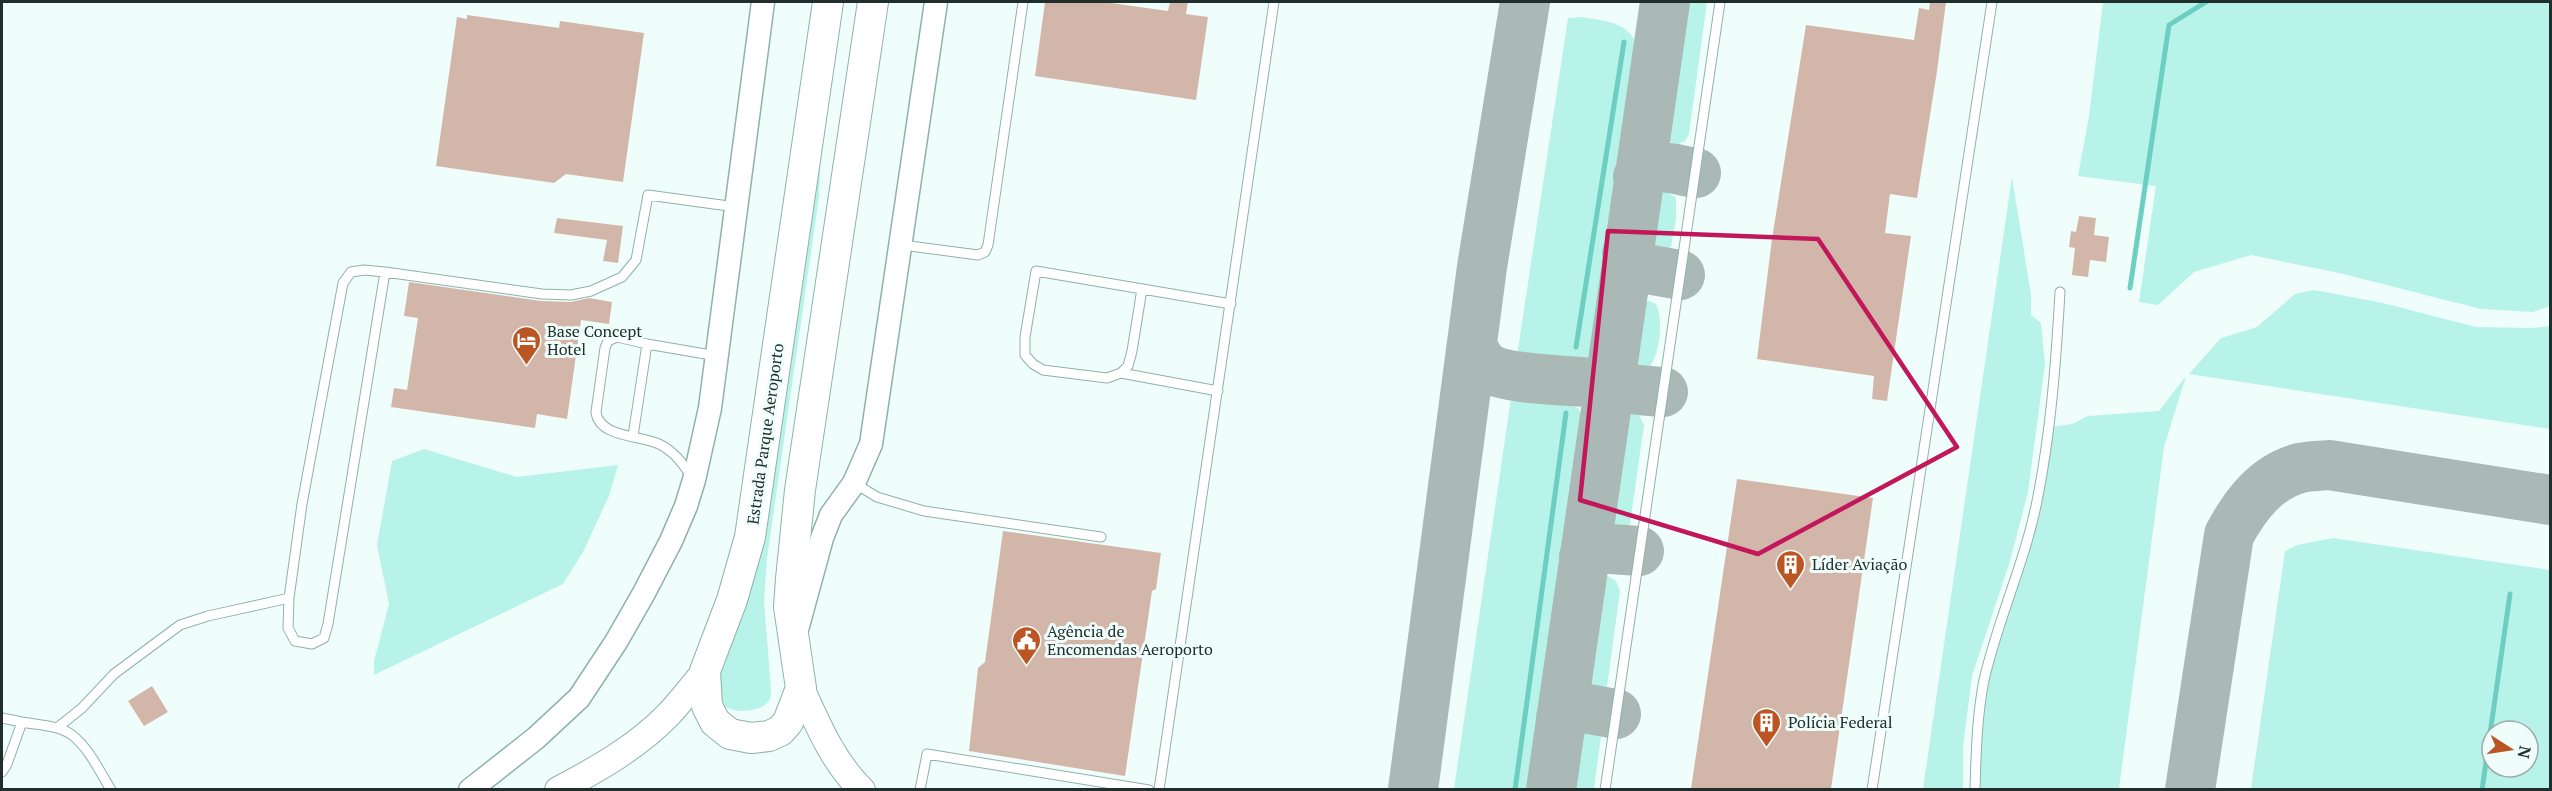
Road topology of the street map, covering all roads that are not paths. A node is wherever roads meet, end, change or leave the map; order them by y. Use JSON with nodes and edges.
{"nodes":[{"id":1,"x":764,"y":2,"type":"edge"},
{"id":2,"x":873,"y":2,"type":"edge"},
{"id":3,"x":936,"y":2,"type":"edge"},
{"id":4,"x":1023,"y":2,"type":"edge"},
{"id":5,"x":1274,"y":2,"type":"edge"},
{"id":6,"x":1720,"y":2,"type":"edge"},
{"id":7,"x":1992,"y":2,"type":"edge"},
{"id":8,"x":827,"y":9,"type":"edge"},
{"id":9,"x":869,"y":32,"type":"junction"},
{"id":10,"x":736,"y":207,"type":"junction"},
{"id":11,"x":902,"y":245,"type":"junction"},
{"id":12,"x":385,"y":272,"type":"junction"},
{"id":13,"x":1142,"y":289,"type":"junction"},
{"id":14,"x":2061,"y":292,"type":"dead end"},
{"id":15,"x":1231,"y":304,"type":"junction"},
{"id":16,"x":647,"y":344,"type":"junction"},
{"id":17,"x":717,"y":356,"type":"junction"},
{"id":18,"x":1121,"y":372,"type":"junction"},
{"id":19,"x":1218,"y":391,"type":"junction"},
{"id":20,"x":633,"y":436,"type":"junction"},
{"id":21,"x":694,"y":480,"type":"junction"},
{"id":22,"x":854,"y":483,"type":"junction"},
{"id":23,"x":1101,"y":537,"type":"dead end"},
{"id":24,"x":289,"y":598,"type":"junction"},
{"id":25,"x":794,"y":642,"type":"junction"},
{"id":26,"x":705,"y":672,"type":"junction"},
{"id":27,"x":801,"y":688,"type":"junction"},
{"id":28,"x":2,"y":718,"type":"edge"},
{"id":29,"x":22,"y":722,"type":"junction"},
{"id":30,"x":57,"y":728,"type":"junction"},
{"id":31,"x":2,"y":772,"type":"edge"},
{"id":32,"x":111,"y":789,"type":"edge"},
{"id":33,"x":470,"y":789,"type":"edge"},
{"id":34,"x":558,"y":789,"type":"edge"},
{"id":35,"x":862,"y":789,"type":"edge"},
{"id":36,"x":920,"y":789,"type":"edge"},
{"id":37,"x":1149,"y":789,"type":"edge"},
{"id":38,"x":1159,"y":789,"type":"edge"},
{"id":39,"x":1605,"y":789,"type":"edge"},
{"id":40,"x":1872,"y":789,"type":"edge"},
{"id":41,"x":1975,"y":789,"type":"edge"}],
"edges":[{"from":1,"to":10,"type":"street"},
{"from":2,"to":9,"type":"main road"},
{"from":3,"to":11,"type":"street"},
{"from":4,"to":11,"type":"lane"},
{"from":5,"to":15,"type":"lane"},
{"from":6,"to":39,"type":"lane"},
{"from":7,"to":40,"type":"lane"},
{"from":8,"to":9,"type":"main road"},
{"from":8,"to":26,"type":"main road","name":"Estrada Parque Aeroporto"},
{"from":9,"to":25,"type":"main road"},
{"from":10,"to":12,"type":"lane"},
{"from":10,"to":17,"type":"street"},
{"from":11,"to":22,"type":"street"},
{"from":12,"to":24,"type":"lane"},
{"from":12,"to":24,"type":"lane"},
{"from":13,"to":15,"type":"lane"},
{"from":13,"to":18,"type":"lane"},
{"from":13,"to":18,"type":"lane"},
{"from":14,"to":41,"type":"lane"},
{"from":15,"to":19,"type":"lane"},
{"from":16,"to":17,"type":"lane"},
{"from":16,"to":20,"type":"lane"},
{"from":16,"to":20,"type":"lane"},
{"from":17,"to":21,"type":"street"},
{"from":18,"to":19,"type":"lane"},
{"from":19,"to":38,"type":"lane"},
{"from":20,"to":21,"type":"lane"},
{"from":21,"to":33,"type":"street"},
{"from":22,"to":23,"type":"lane"},
{"from":22,"to":25,"type":"street"},
{"from":24,"to":30,"type":"lane"},
{"from":25,"to":27,"type":"main road"},
{"from":26,"to":27,"type":"main road"},
{"from":26,"to":34,"type":"main road","name":"Estrada Parque Aeroporto"},
{"from":27,"to":35,"type":"main road"},
{"from":28,"to":29,"type":"lane"},
{"from":29,"to":30,"type":"lane"},
{"from":29,"to":31,"type":"lane"},
{"from":30,"to":32,"type":"lane"},
{"from":36,"to":37,"type":"lane"}]}
